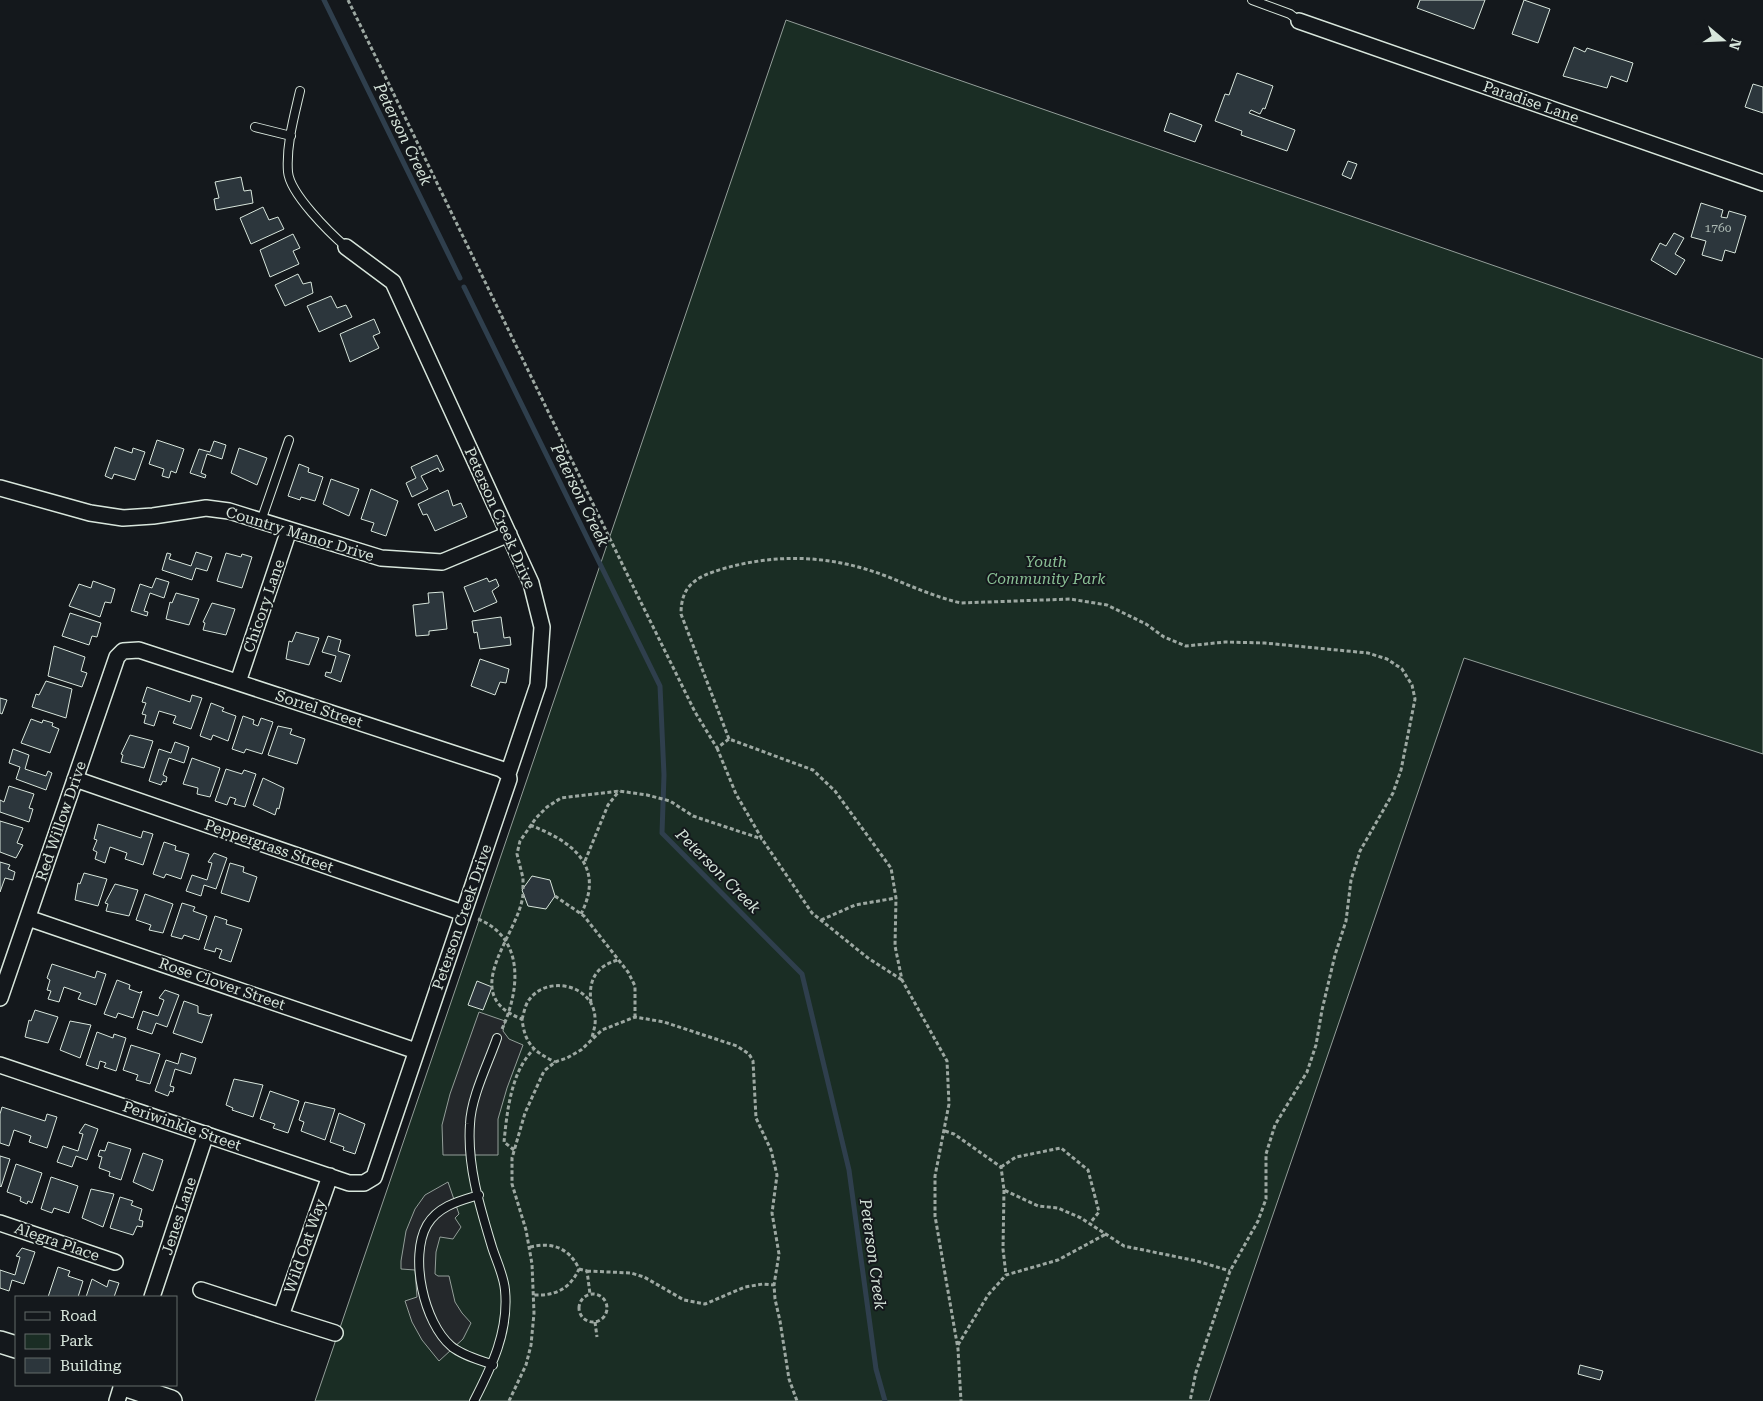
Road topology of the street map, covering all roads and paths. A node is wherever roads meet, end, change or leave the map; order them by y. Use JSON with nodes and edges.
{"nodes":[{"id":1,"x":348,"y":0,"type":"edge"},
{"id":2,"x":1252,"y":0,"type":"edge"},
{"id":3,"x":1299,"y":21,"type":"joint"},
{"id":4,"x":300,"y":91,"type":"dead end"},
{"id":5,"x":255,"y":127,"type":"dead end"},
{"id":6,"x":291,"y":136,"type":"junction"},
{"id":7,"x":1763,"y":183,"type":"edge"},
{"id":8,"x":346,"y":247,"type":"joint"},
{"id":9,"x":289,"y":440,"type":"dead end"},
{"id":10,"x":0,"y":488,"type":"edge"},
{"id":11,"x":261,"y":521,"type":"junction"},
{"id":12,"x":290,"y":530,"type":"junction"},
{"id":13,"x":509,"y":534,"type":"junction"},
{"id":14,"x":128,"y":649,"type":"joint"},
{"id":15,"x":238,"y":682,"type":"junction"},
{"id":16,"x":729,"y":739,"type":"junction"},
{"id":17,"x":717,"y":748,"type":"junction"},
{"id":18,"x":508,"y":774,"type":"junction"},
{"id":19,"x":75,"y":779,"type":"junction"},
{"id":20,"x":619,"y":791,"type":"junction"},
{"id":21,"x":530,"y":824,"type":"junction"},
{"id":22,"x":762,"y":839,"type":"junction"},
{"id":23,"x":584,"y":861,"type":"junction"},
{"id":24,"x":523,"y":889,"type":"dead end"},
{"id":25,"x":523,"y":894,"type":"dead end"},
{"id":26,"x":555,"y":896,"type":"dead end"},
{"id":27,"x":896,"y":898,"type":"junction"},
{"id":28,"x":464,"y":912,"type":"junction"},
{"id":29,"x":581,"y":914,"type":"junction"},
{"id":30,"x":28,"y":918,"type":"junction"},
{"id":31,"x":821,"y":920,"type":"junction"},
{"id":32,"x":505,"y":940,"type":"junction"},
{"id":33,"x":618,"y":960,"type":"junction"},
{"id":34,"x":902,"y":980,"type":"junction"},
{"id":35,"x":0,"y":998,"type":"edge"},
{"id":36,"x":591,"y":1004,"type":"junction"},
{"id":37,"x":509,"y":1014,"type":"junction"},
{"id":38,"x":635,"y":1017,"type":"junction"},
{"id":39,"x":522,"y":1019,"type":"junction"},
{"id":40,"x":498,"y":1038,"type":"joint"},
{"id":41,"x":592,"y":1039,"type":"junction"},
{"id":42,"x":533,"y":1050,"type":"junction"},
{"id":43,"x":416,"y":1051,"type":"junction"},
{"id":44,"x":555,"y":1062,"type":"junction"},
{"id":45,"x":0,"y":1065,"type":"edge"},
{"id":46,"x":945,"y":1131,"type":"junction"},
{"id":47,"x":206,"y":1134,"type":"junction"},
{"id":48,"x":514,"y":1150,"type":"junction"},
{"id":49,"x":1001,"y":1167,"type":"junction"},
{"id":50,"x":330,"y":1176,"type":"junction"},
{"id":51,"x":364,"y":1183,"type":"joint"},
{"id":52,"x":1004,"y":1190,"type":"junction"},
{"id":53,"x":479,"y":1195,"type":"junction"},
{"id":54,"x":0,"y":1223,"type":"edge"},
{"id":55,"x":1090,"y":1223,"type":"junction"},
{"id":56,"x":1106,"y":1234,"type":"junction"},
{"id":57,"x":530,"y":1247,"type":"junction"},
{"id":58,"x":115,"y":1262,"type":"dead end"},
{"id":59,"x":579,"y":1269,"type":"junction"},
{"id":60,"x":587,"y":1271,"type":"junction"},
{"id":61,"x":1230,"y":1271,"type":"junction"},
{"id":62,"x":1006,"y":1275,"type":"junction"},
{"id":63,"x":774,"y":1285,"type":"junction"},
{"id":64,"x":201,"y":1290,"type":"dead end"},
{"id":65,"x":590,"y":1294,"type":"junction"},
{"id":66,"x":534,"y":1295,"type":"junction"},
{"id":67,"x":152,"y":1296,"type":"edge"},
{"id":68,"x":281,"y":1316,"type":"junction"},
{"id":69,"x":595,"y":1322,"type":"junction"},
{"id":70,"x":335,"y":1334,"type":"dead end"},
{"id":71,"x":597,"y":1337,"type":"dead end"},
{"id":72,"x":0,"y":1342,"type":"edge"},
{"id":73,"x":958,"y":1345,"type":"junction"},
{"id":74,"x":15,"y":1348,"type":"edge"},
{"id":75,"x":492,"y":1366,"type":"junction"},
{"id":76,"x":123,"y":1386,"type":"edge"},
{"id":77,"x":126,"y":1386,"type":"edge"},
{"id":78,"x":117,"y":1401,"type":"edge"},
{"id":79,"x":171,"y":1401,"type":"edge"},
{"id":80,"x":474,"y":1401,"type":"edge"},
{"id":81,"x":509,"y":1401,"type":"edge"},
{"id":82,"x":797,"y":1401,"type":"edge"},
{"id":83,"x":961,"y":1401,"type":"edge"},
{"id":84,"x":1190,"y":1401,"type":"edge"}],
"edges":[{"from":1,"to":17,"type":"path"},
{"from":2,"to":3,"type":"lane"},
{"from":3,"to":7,"type":"street","name":"Paradise Lane"},
{"from":4,"to":6,"type":"lane","name":"Peterson Creek Drive"},
{"from":5,"to":6,"type":"lane"},
{"from":6,"to":8,"type":"lane","name":"Peterson Creek Drive"},
{"from":8,"to":13,"type":"street","name":"Peterson Creek Drive"},
{"from":9,"to":11,"type":"lane"},
{"from":10,"to":11,"type":"street","name":"Country Manor Drive"},
{"from":11,"to":12,"type":"street","name":"Country Manor Drive"},
{"from":12,"to":13,"type":"street","name":"Country Manor Drive"},
{"from":12,"to":15,"type":"street","name":"Chicory Lane"},
{"from":13,"to":18,"type":"street","name":"Peterson Creek Drive"},
{"from":14,"to":15,"type":"street","name":"Sorrel Street"},
{"from":14,"to":19,"type":"street","name":"Red Willow Drive"},
{"from":15,"to":18,"type":"street","name":"Sorrel Street"},
{"from":16,"to":17,"type":"path"},
{"from":16,"to":27,"type":"path"},
{"from":16,"to":61,"type":"path"},
{"from":17,"to":22,"type":"path"},
{"from":18,"to":28,"type":"street","name":"Peterson Creek Drive"},
{"from":19,"to":28,"type":"street","name":"Peppergrass Street"},
{"from":19,"to":30,"type":"street","name":"Red Willow Drive"},
{"from":20,"to":21,"type":"path"},
{"from":20,"to":22,"type":"path"},
{"from":20,"to":23,"type":"path"},
{"from":21,"to":23,"type":"path"},
{"from":21,"to":24,"type":"path"},
{"from":22,"to":31,"type":"path"},
{"from":23,"to":29,"type":"path"},
{"from":25,"to":32,"type":"path"},
{"from":26,"to":29,"type":"path"},
{"from":27,"to":31,"type":"path"},
{"from":27,"to":34,"type":"path"},
{"from":28,"to":32,"type":"path"},
{"from":28,"to":43,"type":"street","name":"Peterson Creek Drive"},
{"from":29,"to":33,"type":"path"},
{"from":30,"to":35,"type":"street","name":"Red Willow Drive"},
{"from":30,"to":43,"type":"street","name":"Rose Clover Street"},
{"from":31,"to":34,"type":"path"},
{"from":32,"to":37,"type":"path"},
{"from":32,"to":37,"type":"path"},
{"from":33,"to":36,"type":"path"},
{"from":33,"to":38,"type":"path"},
{"from":34,"to":46,"type":"path"},
{"from":36,"to":39,"type":"path"},
{"from":36,"to":41,"type":"path"},
{"from":37,"to":39,"type":"path"},
{"from":37,"to":40,"type":"path"},
{"from":38,"to":41,"type":"path"},
{"from":38,"to":63,"type":"path"},
{"from":39,"to":42,"type":"path"},
{"from":40,"to":53,"type":"lane"},
{"from":41,"to":44,"type":"path"},
{"from":42,"to":44,"type":"path"},
{"from":42,"to":48,"type":"path"},
{"from":43,"to":51,"type":"street","name":"Peterson Creek Drive"},
{"from":44,"to":48,"type":"path"},
{"from":45,"to":47,"type":"street","name":"Periwinkle Street"},
{"from":46,"to":49,"type":"path"},
{"from":46,"to":73,"type":"path"},
{"from":47,"to":50,"type":"street","name":"Periwinkle Street"},
{"from":47,"to":67,"type":"street","name":"Jenes Lane"},
{"from":48,"to":57,"type":"path"},
{"from":49,"to":52,"type":"path"},
{"from":49,"to":55,"type":"path"},
{"from":50,"to":51,"type":"street","name":"Periwinkle Street"},
{"from":50,"to":68,"type":"street","name":"Wild Oat Way"},
{"from":52,"to":55,"type":"path"},
{"from":52,"to":62,"type":"path"},
{"from":53,"to":75,"type":"lane"},
{"from":53,"to":75,"type":"lane"},
{"from":54,"to":58,"type":"street","name":"Alegra Place"},
{"from":55,"to":56,"type":"path"},
{"from":56,"to":61,"type":"path"},
{"from":56,"to":62,"type":"path"},
{"from":57,"to":59,"type":"path"},
{"from":57,"to":66,"type":"path"},
{"from":59,"to":60,"type":"path"},
{"from":59,"to":66,"type":"path"},
{"from":60,"to":63,"type":"path"},
{"from":60,"to":65,"type":"path"},
{"from":61,"to":84,"type":"path"},
{"from":62,"to":73,"type":"path"},
{"from":63,"to":82,"type":"path"},
{"from":64,"to":68,"type":"street"},
{"from":65,"to":69,"type":"path"},
{"from":65,"to":69,"type":"path"},
{"from":66,"to":81,"type":"path"},
{"from":68,"to":70,"type":"street"},
{"from":69,"to":71,"type":"path"},
{"from":72,"to":74,"type":"main road"},
{"from":73,"to":83,"type":"path"},
{"from":75,"to":80,"type":"lane"},
{"from":76,"to":78,"type":"street"},
{"from":77,"to":79,"type":"main road"}]}
